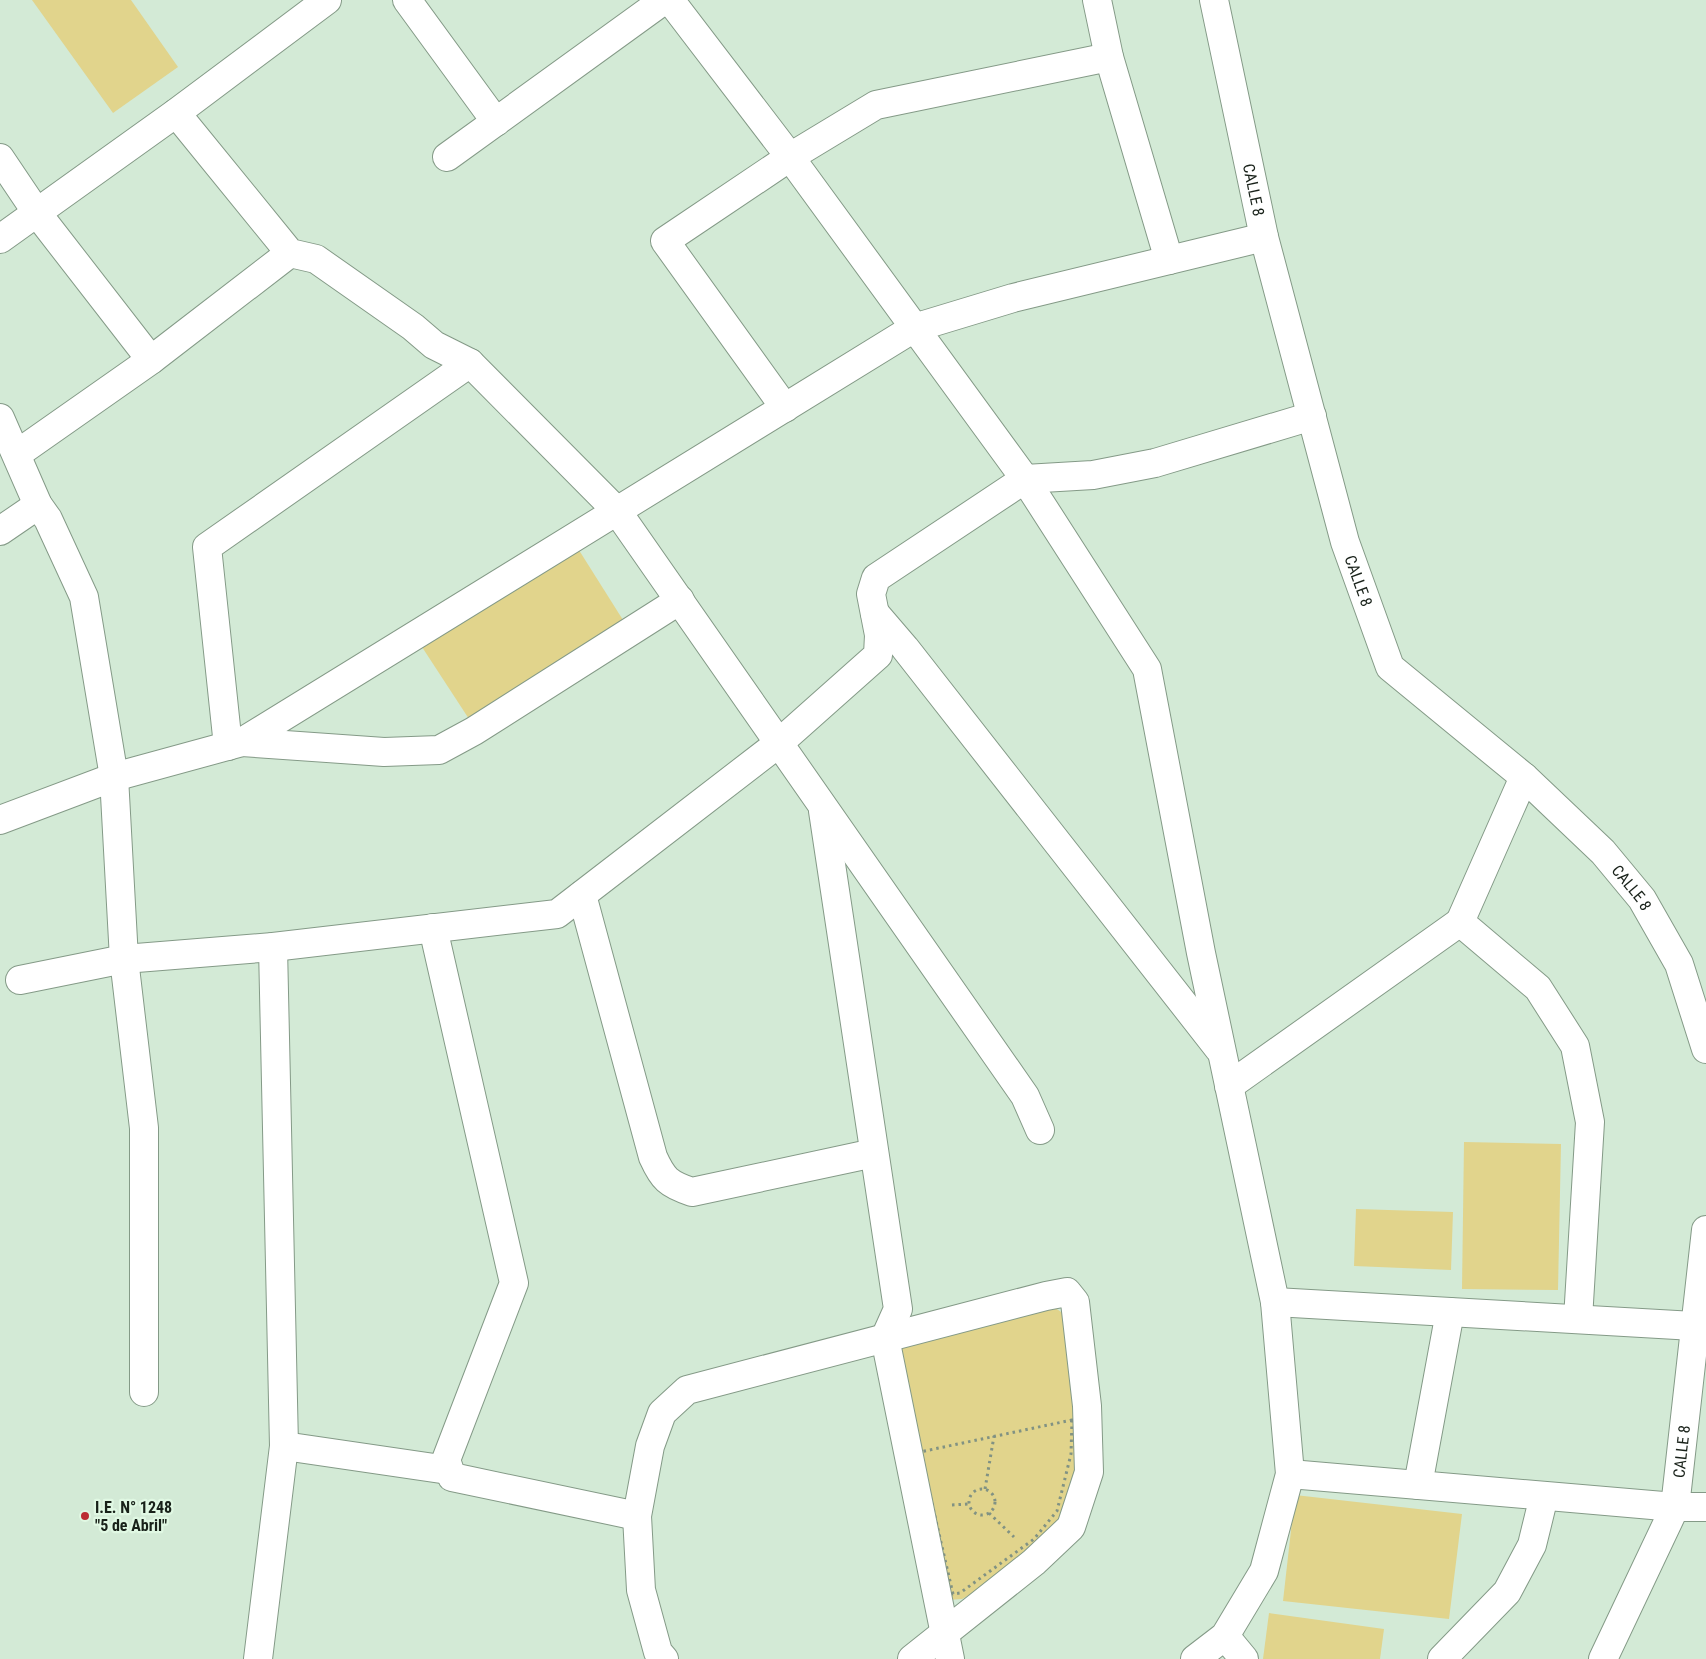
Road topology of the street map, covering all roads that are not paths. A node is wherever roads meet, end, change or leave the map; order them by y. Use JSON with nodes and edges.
{"nodes":[{"id":1,"x":327,"y":0,"type":"edge"},
{"id":2,"x":407,"y":0,"type":"edge"},
{"id":3,"x":664,"y":0,"type":"edge"},
{"id":4,"x":670,"y":0,"type":"edge"},
{"id":5,"x":1097,"y":0,"type":"edge"},
{"id":6,"x":1214,"y":0,"type":"edge"},
{"id":7,"x":1110,"y":57,"type":"junction"},
{"id":8,"x":176,"y":113,"type":"junction"},
{"id":9,"x":496,"y":122,"type":"junction"},
{"id":10,"x":447,"y":157,"type":"dead end"},
{"id":11,"x":790,"y":157,"type":"junction"},
{"id":12,"x":0,"y":158,"type":"edge"},
{"id":13,"x":37,"y":213,"type":"junction"},
{"id":14,"x":1264,"y":237,"type":"junction"},
{"id":15,"x":0,"y":239,"type":"edge"},
{"id":16,"x":290,"y":253,"type":"junction"},
{"id":17,"x":1169,"y":260,"type":"junction"},
{"id":18,"x":914,"y":328,"type":"junction"},
{"id":19,"x":151,"y":360,"type":"junction"},
{"id":20,"x":470,"y":363,"type":"junction"},
{"id":21,"x":785,"y":408,"type":"junction"},
{"id":22,"x":1312,"y":416,"type":"junction"},
{"id":23,"x":0,"y":418,"type":"edge"},
{"id":24,"x":18,"y":454,"type":"junction"},
{"id":25,"x":1025,"y":479,"type":"junction"},
{"id":26,"x":38,"y":505,"type":"junction"},
{"id":27,"x":617,"y":511,"type":"junction"},
{"id":28,"x":0,"y":531,"type":"edge"},
{"id":29,"x":680,"y":600,"type":"junction"},
{"id":30,"x":875,"y":613,"type":"junction"},
{"id":31,"x":779,"y":743,"type":"junction"},
{"id":32,"x":235,"y":744,"type":"junction"},
{"id":33,"x":114,"y":777,"type":"junction"},
{"id":34,"x":1524,"y":777,"type":"junction"},
{"id":35,"x":822,"y":804,"type":"junction"},
{"id":36,"x":0,"y":820,"type":"edge"},
{"id":37,"x":582,"y":895,"type":"junction"},
{"id":38,"x":1460,"y":922,"type":"junction"},
{"id":39,"x":433,"y":928,"type":"junction"},
{"id":40,"x":273,"y":947,"type":"junction"},
{"id":41,"x":124,"y":959,"type":"junction"},
{"id":42,"x":20,"y":980,"type":"dead end"},
{"id":43,"x":1706,"y":1050,"type":"edge"},
{"id":44,"x":1222,"y":1054,"type":"junction"},
{"id":45,"x":1229,"y":1086,"type":"junction"},
{"id":46,"x":1040,"y":1130,"type":"dead end"},
{"id":47,"x":874,"y":1153,"type":"junction"},
{"id":48,"x":1706,"y":1230,"type":"edge"},
{"id":49,"x":1275,"y":1302,"type":"junction"},
{"id":50,"x":1450,"y":1312,"type":"junction"},
{"id":51,"x":1578,"y":1319,"type":"junction"},
{"id":52,"x":1694,"y":1326,"type":"junction"},
{"id":53,"x":885,"y":1338,"type":"junction"},
{"id":54,"x":144,"y":1392,"type":"dead end"},
{"id":55,"x":284,"y":1446,"type":"junction"},
{"id":56,"x":448,"y":1470,"type":"junction"},
{"id":57,"x":1290,"y":1474,"type":"junction"},
{"id":58,"x":1418,"y":1485,"type":"junction"},
{"id":59,"x":1544,"y":1496,"type":"junction"},
{"id":60,"x":1706,"y":1507,"type":"edge"},
{"id":61,"x":1675,"y":1508,"type":"junction"},
{"id":62,"x":636,"y":1516,"type":"junction"},
{"id":63,"x":944,"y":1632,"type":"junction"},
{"id":64,"x":1225,"y":1636,"type":"junction"},
{"id":65,"x":258,"y":1659,"type":"edge"},
{"id":66,"x":664,"y":1659,"type":"edge"},
{"id":67,"x":912,"y":1659,"type":"edge"},
{"id":68,"x":950,"y":1659,"type":"edge"},
{"id":69,"x":1195,"y":1659,"type":"edge"},
{"id":70,"x":1244,"y":1659,"type":"edge"},
{"id":71,"x":1442,"y":1659,"type":"edge"},
{"id":72,"x":1603,"y":1659,"type":"edge"}],
"edges":[{"from":1,"to":8,"type":"street"},
{"from":2,"to":9,"type":"street"},
{"from":3,"to":9,"type":"street"},
{"from":4,"to":11,"type":"street"},
{"from":5,"to":7,"type":"street"},
{"from":6,"to":14,"type":"street","name":"CALLE 8"},
{"from":7,"to":11,"type":"street"},
{"from":7,"to":17,"type":"street"},
{"from":8,"to":13,"type":"street"},
{"from":8,"to":16,"type":"street"},
{"from":9,"to":10,"type":"street"},
{"from":11,"to":18,"type":"street"},
{"from":11,"to":21,"type":"street"},
{"from":12,"to":13,"type":"street"},
{"from":13,"to":15,"type":"street"},
{"from":13,"to":19,"type":"street"},
{"from":14,"to":17,"type":"street"},
{"from":14,"to":22,"type":"street","name":"CALLE 8"},
{"from":16,"to":19,"type":"street"},
{"from":16,"to":20,"type":"street"},
{"from":17,"to":18,"type":"street"},
{"from":18,"to":21,"type":"street"},
{"from":18,"to":25,"type":"street"},
{"from":19,"to":24,"type":"street"},
{"from":20,"to":27,"type":"street"},
{"from":20,"to":32,"type":"street"},
{"from":21,"to":27,"type":"street"},
{"from":22,"to":25,"type":"street"},
{"from":22,"to":34,"type":"street","name":"CALLE 8"},
{"from":23,"to":24,"type":"street"},
{"from":24,"to":26,"type":"street"},
{"from":25,"to":30,"type":"street"},
{"from":25,"to":44,"type":"street"},
{"from":26,"to":28,"type":"street"},
{"from":26,"to":33,"type":"street"},
{"from":27,"to":29,"type":"street"},
{"from":27,"to":32,"type":"street"},
{"from":29,"to":31,"type":"street"},
{"from":29,"to":32,"type":"street"},
{"from":30,"to":31,"type":"street"},
{"from":30,"to":44,"type":"street"},
{"from":31,"to":35,"type":"street"},
{"from":31,"to":37,"type":"street"},
{"from":32,"to":33,"type":"street"},
{"from":33,"to":36,"type":"street"},
{"from":33,"to":41,"type":"street"},
{"from":34,"to":38,"type":"street"},
{"from":34,"to":43,"type":"street","name":"CALLE 8"},
{"from":35,"to":46,"type":"street"},
{"from":35,"to":47,"type":"street"},
{"from":37,"to":39,"type":"street"},
{"from":37,"to":47,"type":"street"},
{"from":38,"to":45,"type":"street"},
{"from":38,"to":51,"type":"street"},
{"from":39,"to":40,"type":"street"},
{"from":39,"to":56,"type":"street"},
{"from":40,"to":41,"type":"street"},
{"from":40,"to":55,"type":"street"},
{"from":41,"to":42,"type":"street"},
{"from":41,"to":54,"type":"street"},
{"from":44,"to":45,"type":"street"},
{"from":45,"to":49,"type":"street"},
{"from":47,"to":53,"type":"street"},
{"from":48,"to":52,"type":"street","name":"CALLE 8"},
{"from":49,"to":50,"type":"street"},
{"from":49,"to":57,"type":"street"},
{"from":50,"to":51,"type":"street"},
{"from":50,"to":58,"type":"street"},
{"from":51,"to":52,"type":"street"},
{"from":52,"to":61,"type":"street","name":"CALLE 8"},
{"from":53,"to":62,"type":"street"},
{"from":53,"to":63,"type":"street"},
{"from":53,"to":63,"type":"street"},
{"from":55,"to":56,"type":"street"},
{"from":55,"to":65,"type":"street"},
{"from":56,"to":62,"type":"street"},
{"from":57,"to":58,"type":"street"},
{"from":57,"to":64,"type":"street"},
{"from":58,"to":59,"type":"street"},
{"from":59,"to":61,"type":"street"},
{"from":59,"to":71,"type":"street"},
{"from":60,"to":61,"type":"street"},
{"from":61,"to":72,"type":"street","name":"CALLE 8"},
{"from":62,"to":66,"type":"street"},
{"from":63,"to":67,"type":"street"},
{"from":63,"to":68,"type":"street"},
{"from":64,"to":69,"type":"street"},
{"from":64,"to":70,"type":"street"}]}
